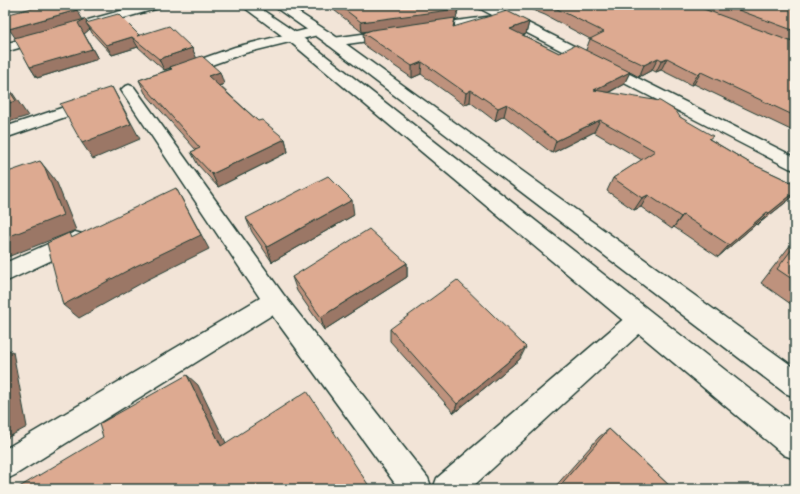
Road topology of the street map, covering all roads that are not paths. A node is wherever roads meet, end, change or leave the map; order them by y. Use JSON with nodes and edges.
{"nodes":[{"id":1,"x":155,"y":5,"type":"edge"},
{"id":2,"x":247,"y":5,"type":"edge"},
{"id":3,"x":278,"y":5,"type":"edge"},
{"id":4,"x":483,"y":5,"type":"edge"},
{"id":5,"x":507,"y":17,"type":"junction"},
{"id":6,"x":80,"y":26,"type":"edge"},
{"id":7,"x":57,"y":33,"type":"edge"},
{"id":8,"x":293,"y":37,"type":"junction"},
{"id":9,"x":325,"y":37,"type":"junction"},
{"id":10,"x":5,"y":48,"type":"edge"},
{"id":11,"x":166,"y":77,"type":"edge"},
{"id":12,"x":5,"y":134,"type":"edge"},
{"id":13,"x":795,"y":164,"type":"edge"},
{"id":14,"x":89,"y":234,"type":"edge"},
{"id":15,"x":5,"y":273,"type":"edge"},
{"id":16,"x":276,"y":301,"type":"junction"},
{"id":17,"x":641,"y":318,"type":"junction"},
{"id":18,"x":795,"y":384,"type":"edge"},
{"id":19,"x":795,"y":444,"type":"edge"},
{"id":20,"x":5,"y":465,"type":"edge"},
{"id":21,"x":416,"y":489,"type":"edge"},
{"id":22,"x":448,"y":489,"type":"edge"}],
"edges":[{"from":1,"to":6,"type":"street"},
{"from":2,"to":8,"type":"main road"},
{"from":3,"to":9,"type":"main road"},
{"from":4,"to":5,"type":"street"},
{"from":5,"to":9,"type":"street"},
{"from":5,"to":13,"type":"street"},
{"from":7,"to":10,"type":"street"},
{"from":8,"to":9,"type":"street"},
{"from":8,"to":11,"type":"street"},
{"from":8,"to":17,"type":"main road"},
{"from":9,"to":18,"type":"main road"},
{"from":12,"to":16,"type":"street"},
{"from":14,"to":15,"type":"street"},
{"from":16,"to":20,"type":"street"},
{"from":16,"to":21,"type":"street"},
{"from":17,"to":19,"type":"main road"},
{"from":17,"to":22,"type":"street"}]}
